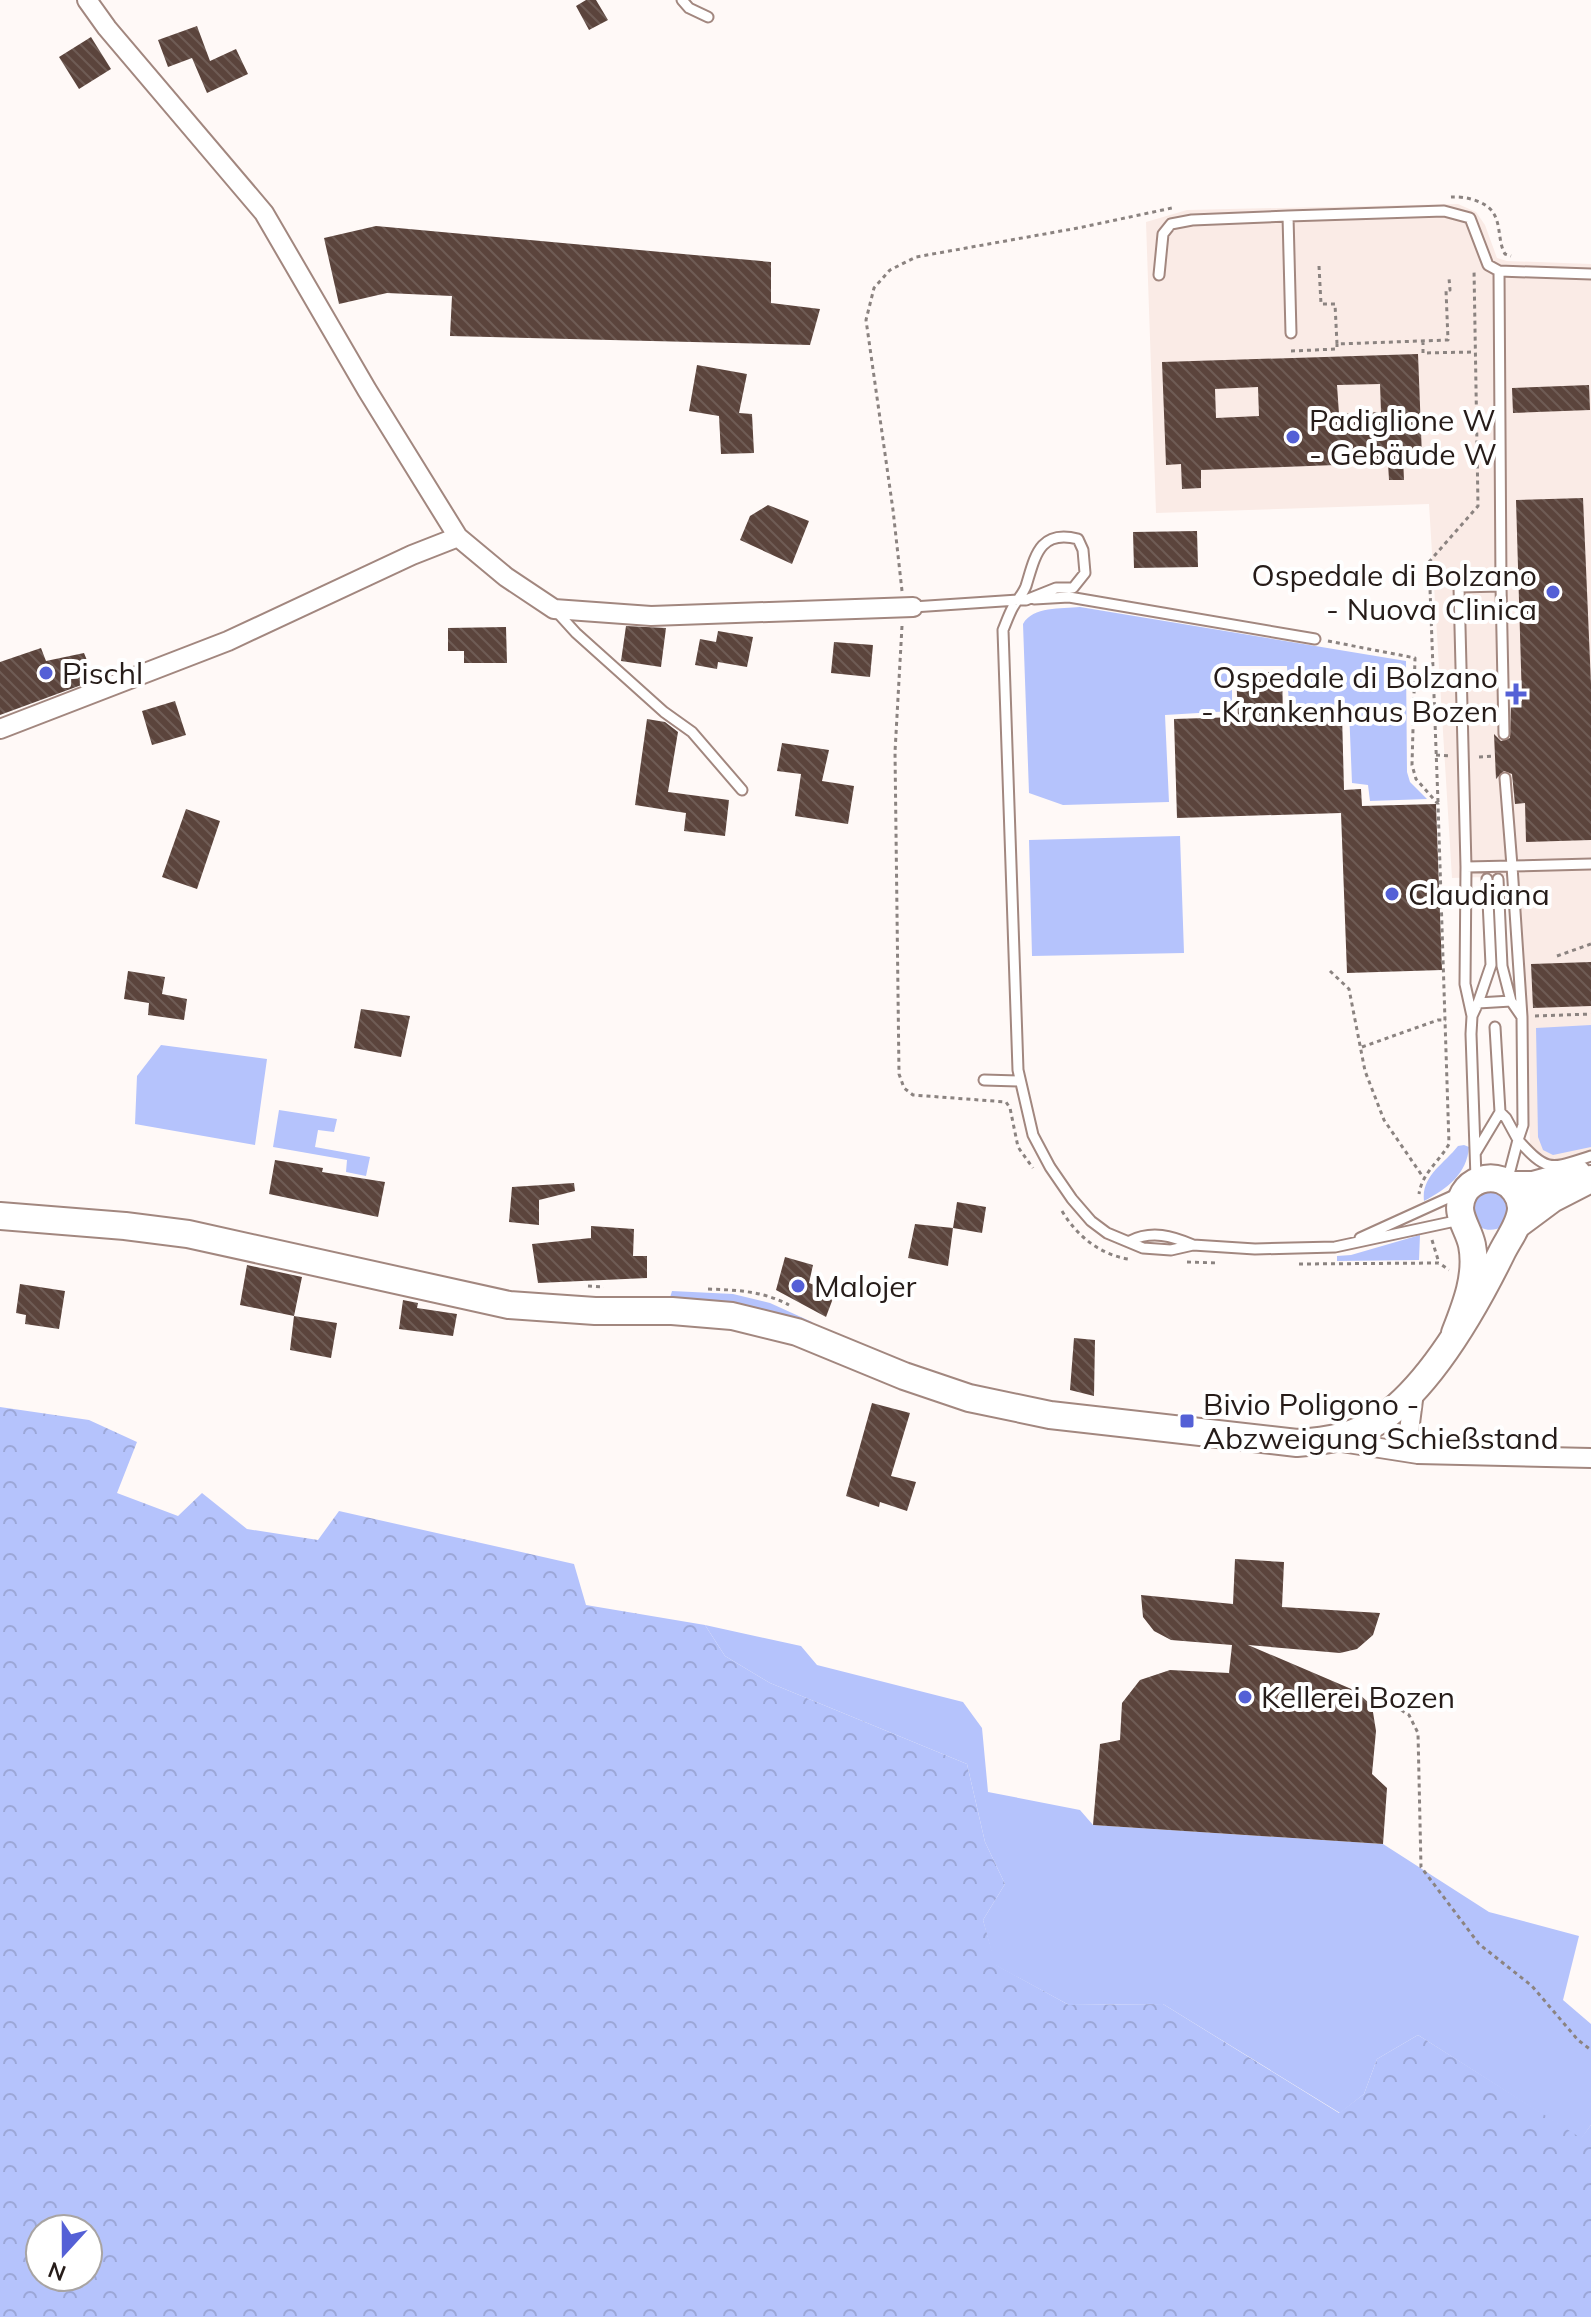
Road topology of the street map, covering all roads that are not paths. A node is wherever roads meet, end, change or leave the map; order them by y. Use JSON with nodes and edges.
{"nodes":[{"id":1,"x":87,"y":0,"type":"edge"},
{"id":2,"x":682,"y":0,"type":"edge"},
{"id":3,"x":708,"y":17,"type":"dead end"},
{"id":4,"x":1288,"y":216,"type":"junction"},
{"id":5,"x":1499,"y":271,"type":"junction"},
{"id":6,"x":1591,"y":274,"type":"edge"},
{"id":7,"x":1159,"y":275,"type":"dead end"},
{"id":8,"x":1291,"y":333,"type":"dead end"},
{"id":9,"x":458,"y":537,"type":"junction"},
{"id":10,"x":1501,"y":586,"type":"junction"},
{"id":11,"x":1022,"y":600,"type":"junction"},
{"id":12,"x":908,"y":608,"type":"joint"},
{"id":13,"x":554,"y":609,"type":"junction"},
{"id":14,"x":1315,"y":639,"type":"road end"},
{"id":15,"x":0,"y":729,"type":"edge"},
{"id":16,"x":1504,"y":734,"type":"dead end"},
{"id":17,"x":1505,"y":778,"type":"dead end"},
{"id":18,"x":742,"y":790,"type":"dead end"},
{"id":19,"x":1591,"y":864,"type":"edge"},
{"id":20,"x":1512,"y":866,"type":"junction"},
{"id":21,"x":1466,"y":867,"type":"junction"},
{"id":22,"x":1511,"y":1001,"type":"junction"},
{"id":23,"x":1478,"y":1003,"type":"junction"},
{"id":24,"x":1472,"y":1016,"type":"junction"},
{"id":25,"x":1522,"y":1017,"type":"junction"},
{"id":26,"x":1495,"y":1027,"type":"dead end"},
{"id":27,"x":984,"y":1080,"type":"dead end"},
{"id":28,"x":1020,"y":1081,"type":"junction"},
{"id":29,"x":1500,"y":1112,"type":"junction"},
{"id":30,"x":1518,"y":1140,"type":"junction"},
{"id":31,"x":1591,"y":1156,"type":"edge"},
{"id":32,"x":1591,"y":1168,"type":"edge"},
{"id":33,"x":1473,"y":1177,"type":"junction"},
{"id":34,"x":1591,"y":1179,"type":"edge"},
{"id":35,"x":1509,"y":1185,"type":"junction"},
{"id":36,"x":0,"y":1216,"type":"edge"},
{"id":37,"x":1464,"y":1224,"type":"junction"},
{"id":38,"x":1516,"y":1227,"type":"junction"},
{"id":39,"x":1350,"y":1244,"type":"junction"},
{"id":40,"x":1455,"y":1333,"type":"junction"},
{"id":41,"x":1414,"y":1392,"type":"junction"},
{"id":42,"x":1332,"y":1440,"type":"junction"},
{"id":43,"x":1418,"y":1454,"type":"junction"},
{"id":44,"x":1591,"y":1458,"type":"edge"}],
"edges":[{"from":1,"to":9,"type":"street"},
{"from":2,"to":3,"type":"lane"},
{"from":4,"to":5,"type":"lane"},
{"from":4,"to":7,"type":"lane"},
{"from":4,"to":8,"type":"lane"},
{"from":5,"to":6,"type":"lane"},
{"from":5,"to":10,"type":"lane"},
{"from":9,"to":13,"type":"street"},
{"from":9,"to":15,"type":"street"},
{"from":10,"to":16,"type":"lane"},
{"from":10,"to":21,"type":"lane"},
{"from":11,"to":11,"type":"lane"},
{"from":11,"to":12,"type":"lane"},
{"from":11,"to":14,"type":"lane"},
{"from":11,"to":28,"type":"lane"},
{"from":12,"to":13,"type":"street"},
{"from":13,"to":18,"type":"lane"},
{"from":17,"to":20,"type":"lane"},
{"from":19,"to":20,"type":"lane"},
{"from":20,"to":21,"type":"lane"},
{"from":20,"to":25,"type":"lane"},
{"from":21,"to":24,"type":"lane"},
{"from":22,"to":23,"type":"lane"},
{"from":22,"to":23,"type":"lane"},
{"from":22,"to":25,"type":"lane"},
{"from":23,"to":24,"type":"lane"},
{"from":24,"to":33,"type":"lane"},
{"from":25,"to":30,"type":"lane"},
{"from":26,"to":29,"type":"lane"},
{"from":27,"to":28,"type":"lane"},
{"from":28,"to":39,"type":"lane"},
{"from":29,"to":30,"type":"lane"},
{"from":29,"to":33,"type":"lane"},
{"from":30,"to":31,"type":"lane"},
{"from":30,"to":35,"type":"lane"},
{"from":32,"to":35,"type":"main road"},
{"from":33,"to":35,"type":"main road"},
{"from":33,"to":37,"type":"main road"},
{"from":33,"to":39,"type":"lane"},
{"from":34,"to":38,"type":"main road"},
{"from":35,"to":38,"type":"main road"},
{"from":36,"to":42,"type":"main road"},
{"from":37,"to":38,"type":"main road"},
{"from":37,"to":39,"type":"lane"},
{"from":37,"to":40,"type":"main road"},
{"from":38,"to":40,"type":"main road"},
{"from":40,"to":41,"type":"main road"},
{"from":41,"to":42,"type":"main road"},
{"from":41,"to":43,"type":"street"},
{"from":42,"to":43,"type":"street"},
{"from":43,"to":44,"type":"street"}]}
